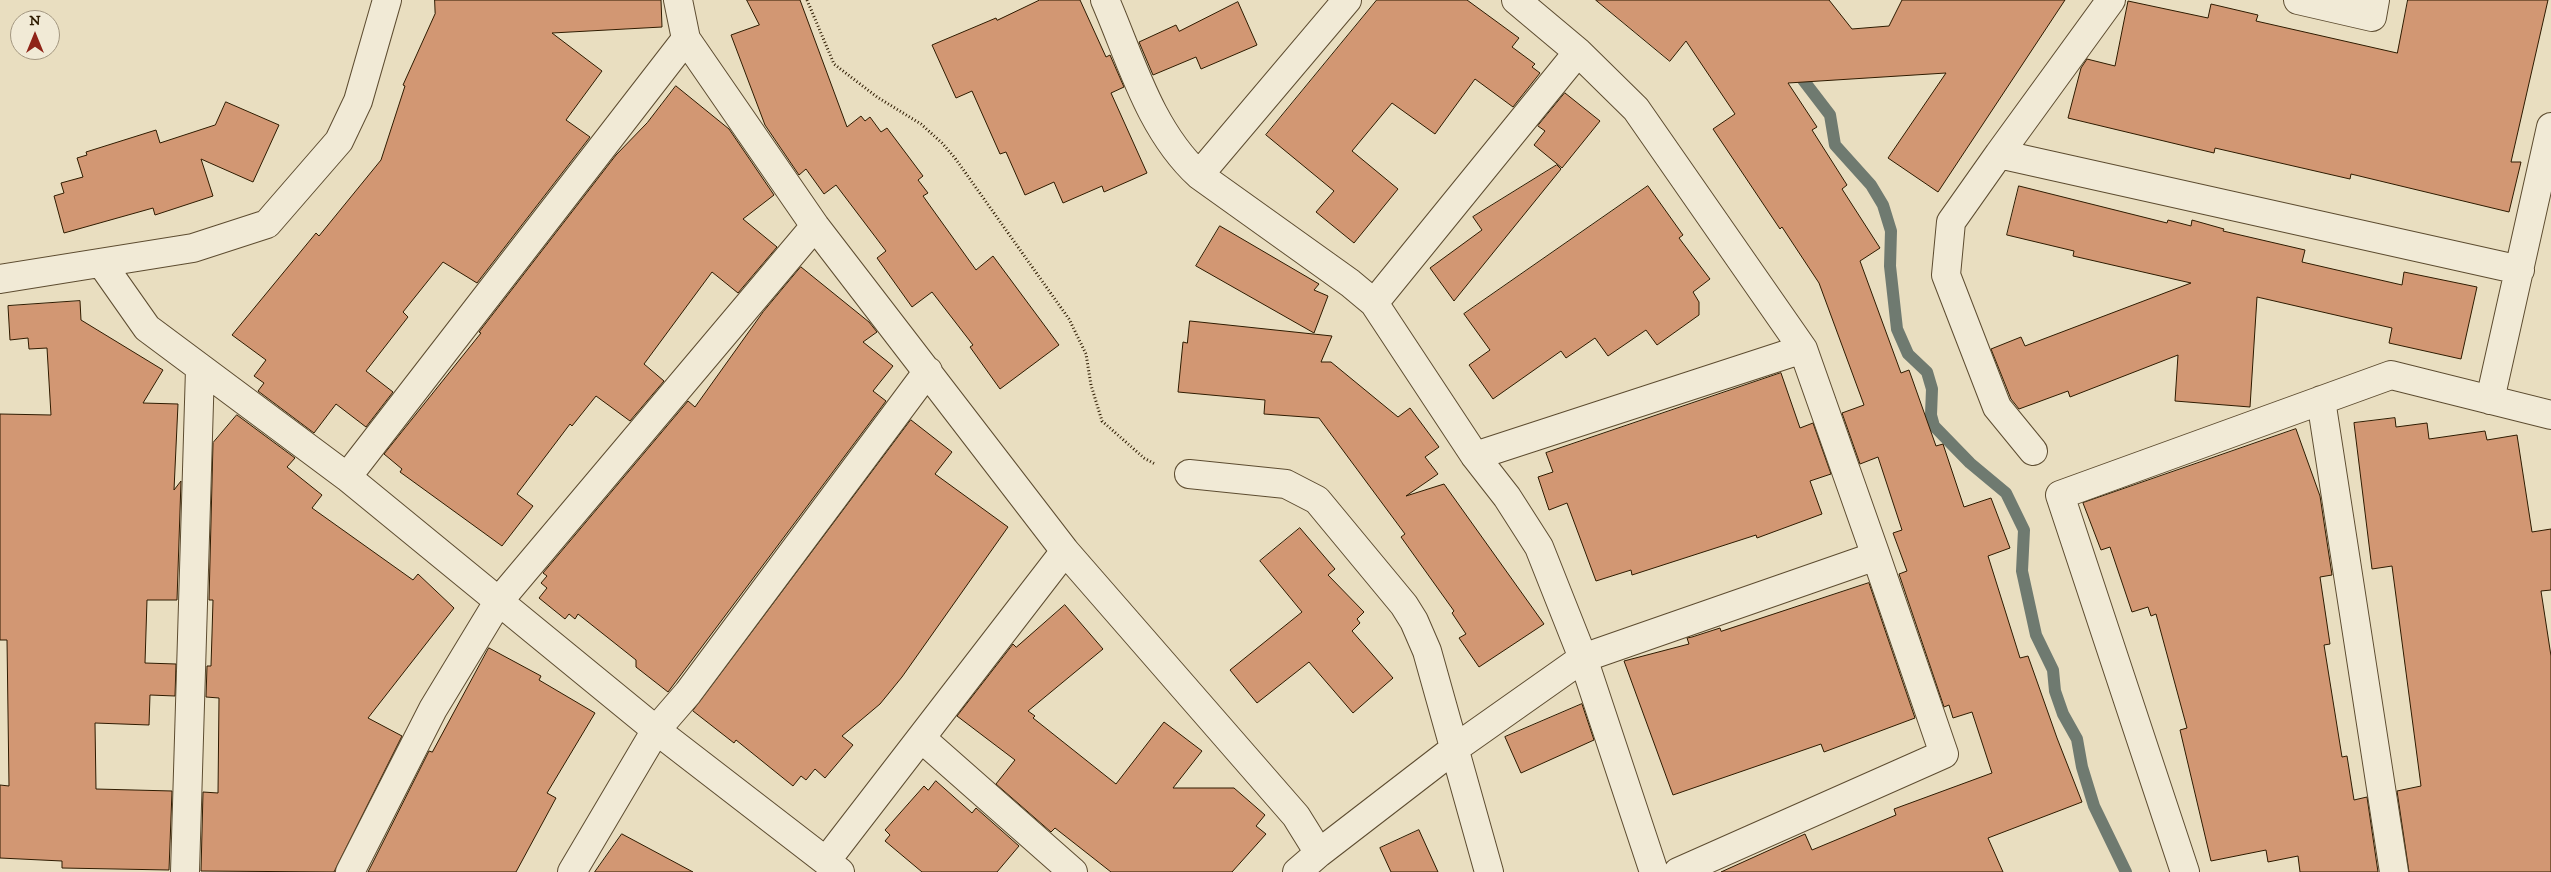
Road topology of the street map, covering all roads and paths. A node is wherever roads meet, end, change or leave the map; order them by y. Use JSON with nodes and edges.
{"nodes":[{"id":1,"x":387,"y":0,"type":"edge"},
{"id":2,"x":678,"y":0,"type":"edge"},
{"id":3,"x":807,"y":0,"type":"edge"},
{"id":4,"x":1105,"y":0,"type":"edge"},
{"id":5,"x":1347,"y":0,"type":"edge"},
{"id":6,"x":1516,"y":0,"type":"edge"},
{"id":7,"x":2111,"y":0,"type":"edge"},
{"id":8,"x":2298,"y":0,"type":"edge"},
{"id":9,"x":2375,"y":0,"type":"edge"},
{"id":10,"x":686,"y":39,"type":"junction"},
{"id":11,"x":1578,"y":52,"type":"junction"},
{"id":12,"x":2551,"y":127,"type":"edge"},
{"id":13,"x":1999,"y":154,"type":"junction"},
{"id":14,"x":1199,"y":175,"type":"junction"},
{"id":15,"x":815,"y":226,"type":"junction"},
{"id":16,"x":102,"y":264,"type":"junction"},
{"id":17,"x":2520,"y":270,"type":"junction"},
{"id":18,"x":0,"y":279,"type":"edge"},
{"id":19,"x":1374,"y":303,"type":"junction"},
{"id":20,"x":1803,"y":349,"type":"junction"},
{"id":21,"x":200,"y":369,"type":"junction"},
{"id":22,"x":928,"y":371,"type":"junction"},
{"id":23,"x":2321,"y":400,"type":"junction"},
{"id":24,"x":2490,"y":400,"type":"junction"},
{"id":25,"x":2551,"y":415,"type":"edge"},
{"id":26,"x":2032,"y":452,"type":"dead end"},
{"id":27,"x":1475,"y":456,"type":"junction"},
{"id":28,"x":1189,"y":474,"type":"joint"},
{"id":29,"x":347,"y":477,"type":"junction"},
{"id":30,"x":1065,"y":551,"type":"junction"},
{"id":31,"x":1876,"y":556,"type":"junction"},
{"id":32,"x":498,"y":602,"type":"junction"},
{"id":33,"x":1583,"y":658,"type":"junction"},
{"id":34,"x":656,"y":730,"type":"junction"},
{"id":35,"x":921,"y":738,"type":"junction"},
{"id":36,"x":1454,"y":748,"type":"junction"},
{"id":37,"x":1319,"y":853,"type":"junction"},
{"id":38,"x":833,"y":866,"type":"edge"},
{"id":39,"x":185,"y":872,"type":"edge"},
{"id":40,"x":350,"y":872,"type":"edge"},
{"id":41,"x":572,"y":872,"type":"edge"},
{"id":42,"x":1073,"y":872,"type":"edge"},
{"id":43,"x":1296,"y":872,"type":"edge"},
{"id":44,"x":1489,"y":872,"type":"edge"},
{"id":45,"x":1654,"y":872,"type":"edge"},
{"id":46,"x":1678,"y":872,"type":"edge"},
{"id":47,"x":2185,"y":872,"type":"edge"},
{"id":48,"x":2394,"y":872,"type":"edge"}],
"edges":[{"from":1,"to":16,"type":"street"},
{"from":2,"to":10,"type":"street"},
{"from":3,"to":28,"type":"path"},
{"from":4,"to":14,"type":"street"},
{"from":5,"to":14,"type":"street"},
{"from":6,"to":11,"type":"street"},
{"from":7,"to":13,"type":"street"},
{"from":8,"to":9,"type":"street"},
{"from":10,"to":15,"type":"street"},
{"from":10,"to":29,"type":"street"},
{"from":11,"to":19,"type":"street"},
{"from":11,"to":20,"type":"street"},
{"from":12,"to":17,"type":"street"},
{"from":13,"to":17,"type":"street"},
{"from":13,"to":26,"type":"street"},
{"from":14,"to":19,"type":"street"},
{"from":15,"to":22,"type":"street"},
{"from":15,"to":32,"type":"street"},
{"from":16,"to":18,"type":"street"},
{"from":16,"to":21,"type":"street"},
{"from":17,"to":24,"type":"street"},
{"from":19,"to":27,"type":"street"},
{"from":20,"to":27,"type":"street"},
{"from":20,"to":31,"type":"street"},
{"from":21,"to":29,"type":"street"},
{"from":21,"to":39,"type":"street"},
{"from":22,"to":30,"type":"street"},
{"from":22,"to":34,"type":"street"},
{"from":23,"to":24,"type":"street"},
{"from":23,"to":47,"type":"street"},
{"from":23,"to":48,"type":"street"},
{"from":24,"to":25,"type":"street"},
{"from":27,"to":33,"type":"street"},
{"from":28,"to":36,"type":"street"},
{"from":29,"to":32,"type":"street"},
{"from":30,"to":35,"type":"street"},
{"from":30,"to":37,"type":"street"},
{"from":31,"to":33,"type":"street"},
{"from":31,"to":46,"type":"street"},
{"from":32,"to":34,"type":"street"},
{"from":32,"to":40,"type":"street"},
{"from":33,"to":36,"type":"street"},
{"from":33,"to":45,"type":"street"},
{"from":34,"to":38,"type":"street"},
{"from":34,"to":41,"type":"street"},
{"from":35,"to":38,"type":"street"},
{"from":35,"to":42,"type":"street"},
{"from":36,"to":37,"type":"street"},
{"from":36,"to":44,"type":"street"},
{"from":37,"to":43,"type":"street"}]}
